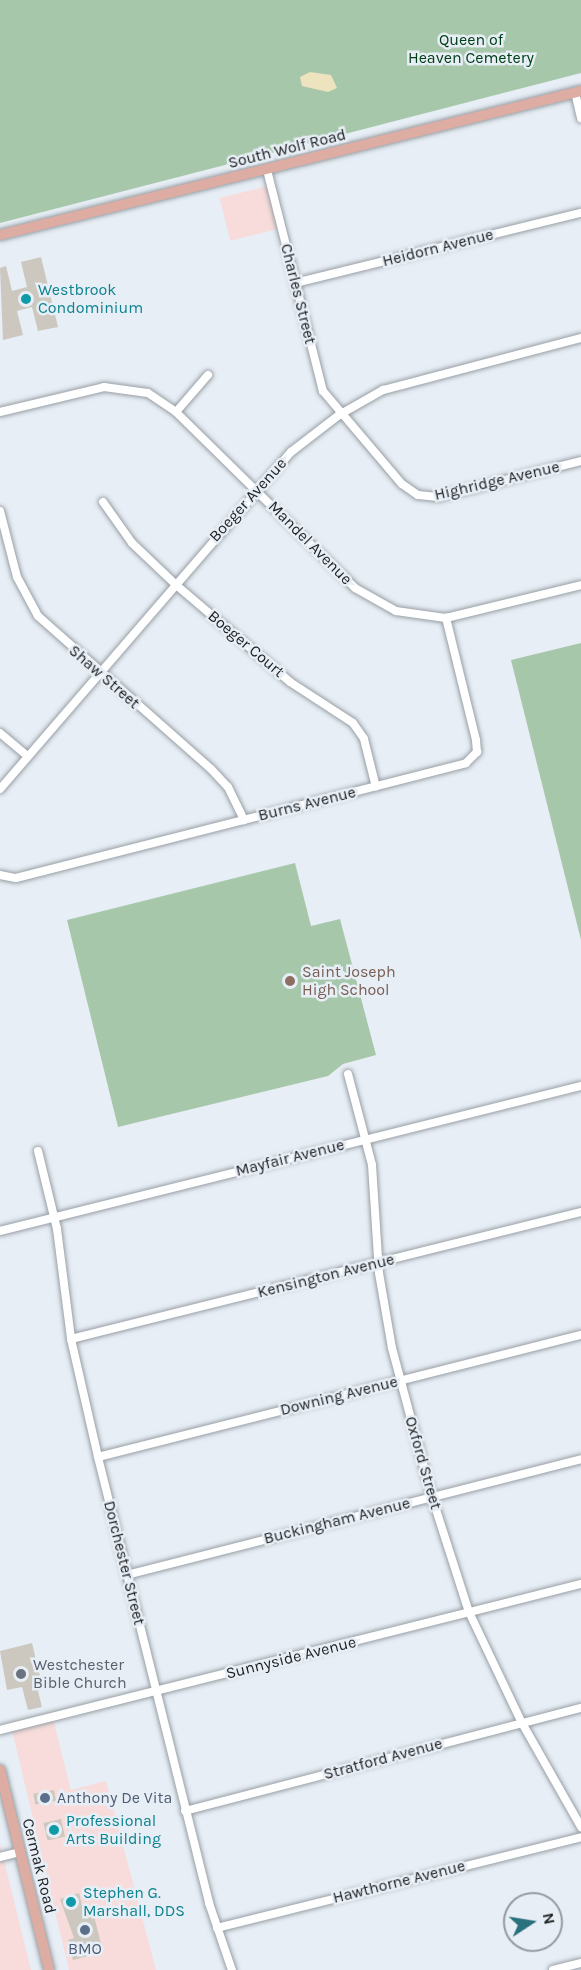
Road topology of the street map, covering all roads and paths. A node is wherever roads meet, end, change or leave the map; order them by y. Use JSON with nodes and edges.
{"nodes":[{"id":1,"x":578,"y":91,"type":"edge"},
{"id":2,"x":581,"y":118,"type":"edge"},
{"id":3,"x":267,"y":170,"type":"junction"},
{"id":4,"x":581,"y":213,"type":"edge"},
{"id":5,"x":0,"y":235,"type":"edge"},
{"id":6,"x":295,"y":284,"type":"junction"},
{"id":7,"x":581,"y":338,"type":"edge"},
{"id":8,"x":208,"y":375,"type":"dead end"},
{"id":9,"x":0,"y":412,"type":"edge"},
{"id":10,"x":176,"y":412,"type":"junction"},
{"id":11,"x":339,"y":415,"type":"junction"},
{"id":12,"x":581,"y":461,"type":"edge"},
{"id":13,"x":255,"y":489,"type":"junction"},
{"id":14,"x":103,"y":502,"type":"dead end"},
{"id":15,"x":0,"y":511,"type":"edge"},
{"id":16,"x":175,"y":584,"type":"junction"},
{"id":17,"x":581,"y":585,"type":"edge"},
{"id":18,"x":447,"y":618,"type":"junction"},
{"id":19,"x":99,"y":673,"type":"junction"},
{"id":20,"x":0,"y":733,"type":"edge"},
{"id":21,"x":27,"y":756,"type":"junction"},
{"id":22,"x":376,"y":787,"type":"junction"},
{"id":23,"x":0,"y":789,"type":"edge"},
{"id":24,"x":244,"y":820,"type":"junction"},
{"id":25,"x":0,"y":875,"type":"edge"},
{"id":26,"x":348,"y":1074,"type":"dead end"},
{"id":27,"x":581,"y":1086,"type":"edge"},
{"id":28,"x":364,"y":1139,"type":"junction"},
{"id":29,"x":38,"y":1152,"type":"dead end"},
{"id":30,"x":581,"y":1212,"type":"edge"},
{"id":31,"x":55,"y":1218,"type":"junction"},
{"id":32,"x":0,"y":1231,"type":"edge"},
{"id":33,"x":378,"y":1263,"type":"junction"},
{"id":34,"x":581,"y":1335,"type":"edge"},
{"id":35,"x":71,"y":1339,"type":"junction"},
{"id":36,"x":400,"y":1380,"type":"junction"},
{"id":37,"x":98,"y":1458,"type":"junction"},
{"id":38,"x":581,"y":1459,"type":"edge"},
{"id":39,"x":432,"y":1497,"type":"junction"},
{"id":40,"x":127,"y":1575,"type":"junction"},
{"id":41,"x":581,"y":1584,"type":"edge"},
{"id":42,"x":469,"y":1612,"type":"junction"},
{"id":43,"x":156,"y":1692,"type":"junction"},
{"id":44,"x":581,"y":1708,"type":"edge"},
{"id":45,"x":522,"y":1723,"type":"junction"},
{"id":46,"x":0,"y":1730,"type":"edge"},
{"id":47,"x":0,"y":1770,"type":"edge"},
{"id":48,"x":185,"y":1811,"type":"junction"},
{"id":49,"x":581,"y":1827,"type":"edge"},
{"id":50,"x":581,"y":1837,"type":"edge"},
{"id":51,"x":20,"y":1852,"type":"junction"},
{"id":52,"x":0,"y":1857,"type":"edge"},
{"id":53,"x":217,"y":1928,"type":"junction"},
{"id":54,"x":581,"y":1963,"type":"edge"},
{"id":55,"x":49,"y":1970,"type":"edge"},
{"id":56,"x":232,"y":1970,"type":"edge"},
{"id":57,"x":553,"y":1970,"type":"edge"}],
"edges":[{"from":1,"to":2,"type":"street"},
{"from":1,"to":3,"type":"main road","name":"South Wolf Road"},
{"from":3,"to":5,"type":"main road","name":"South Wolf Road"},
{"from":3,"to":6,"type":"street","name":"Charles Street"},
{"from":4,"to":6,"type":"street","name":"Heidorn Avenue"},
{"from":6,"to":11,"type":"street","name":"Charles Street"},
{"from":7,"to":11,"type":"street","name":"Boeger Avenue"},
{"from":8,"to":10,"type":"street"},
{"from":9,"to":10,"type":"street","name":"Mandel Avenue"},
{"from":10,"to":13,"type":"street","name":"Mandel Avenue"},
{"from":11,"to":12,"type":"street","name":"Highridge Avenue"},
{"from":11,"to":13,"type":"street","name":"Boeger Avenue"},
{"from":13,"to":16,"type":"street","name":"Boeger Avenue"},
{"from":13,"to":18,"type":"street","name":"Mandel Avenue"},
{"from":14,"to":16,"type":"street","name":"Boeger Court"},
{"from":15,"to":19,"type":"street","name":"Shaw Street"},
{"from":16,"to":19,"type":"street","name":"Boeger Avenue"},
{"from":16,"to":22,"type":"street","name":"Boeger Court"},
{"from":17,"to":18,"type":"street","name":"Mandel Avenue"},
{"from":18,"to":22,"type":"street","name":"Burns Avenue"},
{"from":19,"to":21,"type":"street","name":"Boeger Avenue"},
{"from":19,"to":24,"type":"street","name":"Shaw Street"},
{"from":20,"to":21,"type":"street"},
{"from":21,"to":23,"type":"street","name":"Boeger Avenue"},
{"from":22,"to":24,"type":"street","name":"Burns Avenue"},
{"from":24,"to":25,"type":"street","name":"Burns Avenue"},
{"from":26,"to":28,"type":"street","name":"Oxford Street"},
{"from":27,"to":28,"type":"street","name":"Mayfair Avenue"},
{"from":28,"to":31,"type":"street","name":"Mayfair Avenue"},
{"from":28,"to":33,"type":"street","name":"Oxford Street"},
{"from":29,"to":31,"type":"street","name":"Dorchester Street"},
{"from":30,"to":33,"type":"street","name":"Kensington Avenue"},
{"from":31,"to":32,"type":"street","name":"Mayfair Avenue"},
{"from":31,"to":35,"type":"street","name":"Dorchester Street"},
{"from":33,"to":35,"type":"street","name":"Kensington Avenue"},
{"from":33,"to":36,"type":"street","name":"Oxford Street"},
{"from":34,"to":36,"type":"street","name":"Downing Avenue"},
{"from":35,"to":37,"type":"street","name":"Dorchester Street"},
{"from":36,"to":37,"type":"street","name":"Downing Avenue"},
{"from":36,"to":39,"type":"street","name":"Oxford Street"},
{"from":37,"to":40,"type":"street","name":"Dorchester Street"},
{"from":38,"to":39,"type":"street","name":"Buckingham Avenue"},
{"from":39,"to":40,"type":"street","name":"Buckingham Avenue"},
{"from":39,"to":42,"type":"street","name":"Oxford Street"},
{"from":40,"to":43,"type":"street","name":"Dorchester Street"},
{"from":41,"to":42,"type":"street","name":"Sunnyside Avenue"},
{"from":42,"to":43,"type":"street","name":"Sunnyside Avenue"},
{"from":42,"to":45,"type":"street","name":"Oxford Street"},
{"from":43,"to":46,"type":"street","name":"Sunnyside Avenue"},
{"from":43,"to":48,"type":"street","name":"Dorchester Street"},
{"from":44,"to":45,"type":"street","name":"Stratford Avenue"},
{"from":45,"to":48,"type":"street","name":"Stratford Avenue"},
{"from":45,"to":49,"type":"street","name":"Oxford Street"},
{"from":47,"to":51,"type":"main road","name":"Cermak Road"},
{"from":48,"to":53,"type":"street","name":"Dorchester Street"},
{"from":50,"to":53,"type":"street","name":"Hawthorne Avenue"},
{"from":51,"to":52,"type":"street"},
{"from":51,"to":55,"type":"main road","name":"Cermak Road"},
{"from":53,"to":56,"type":"street","name":"Dorchester Street"},
{"from":54,"to":57,"type":"street"}]}
